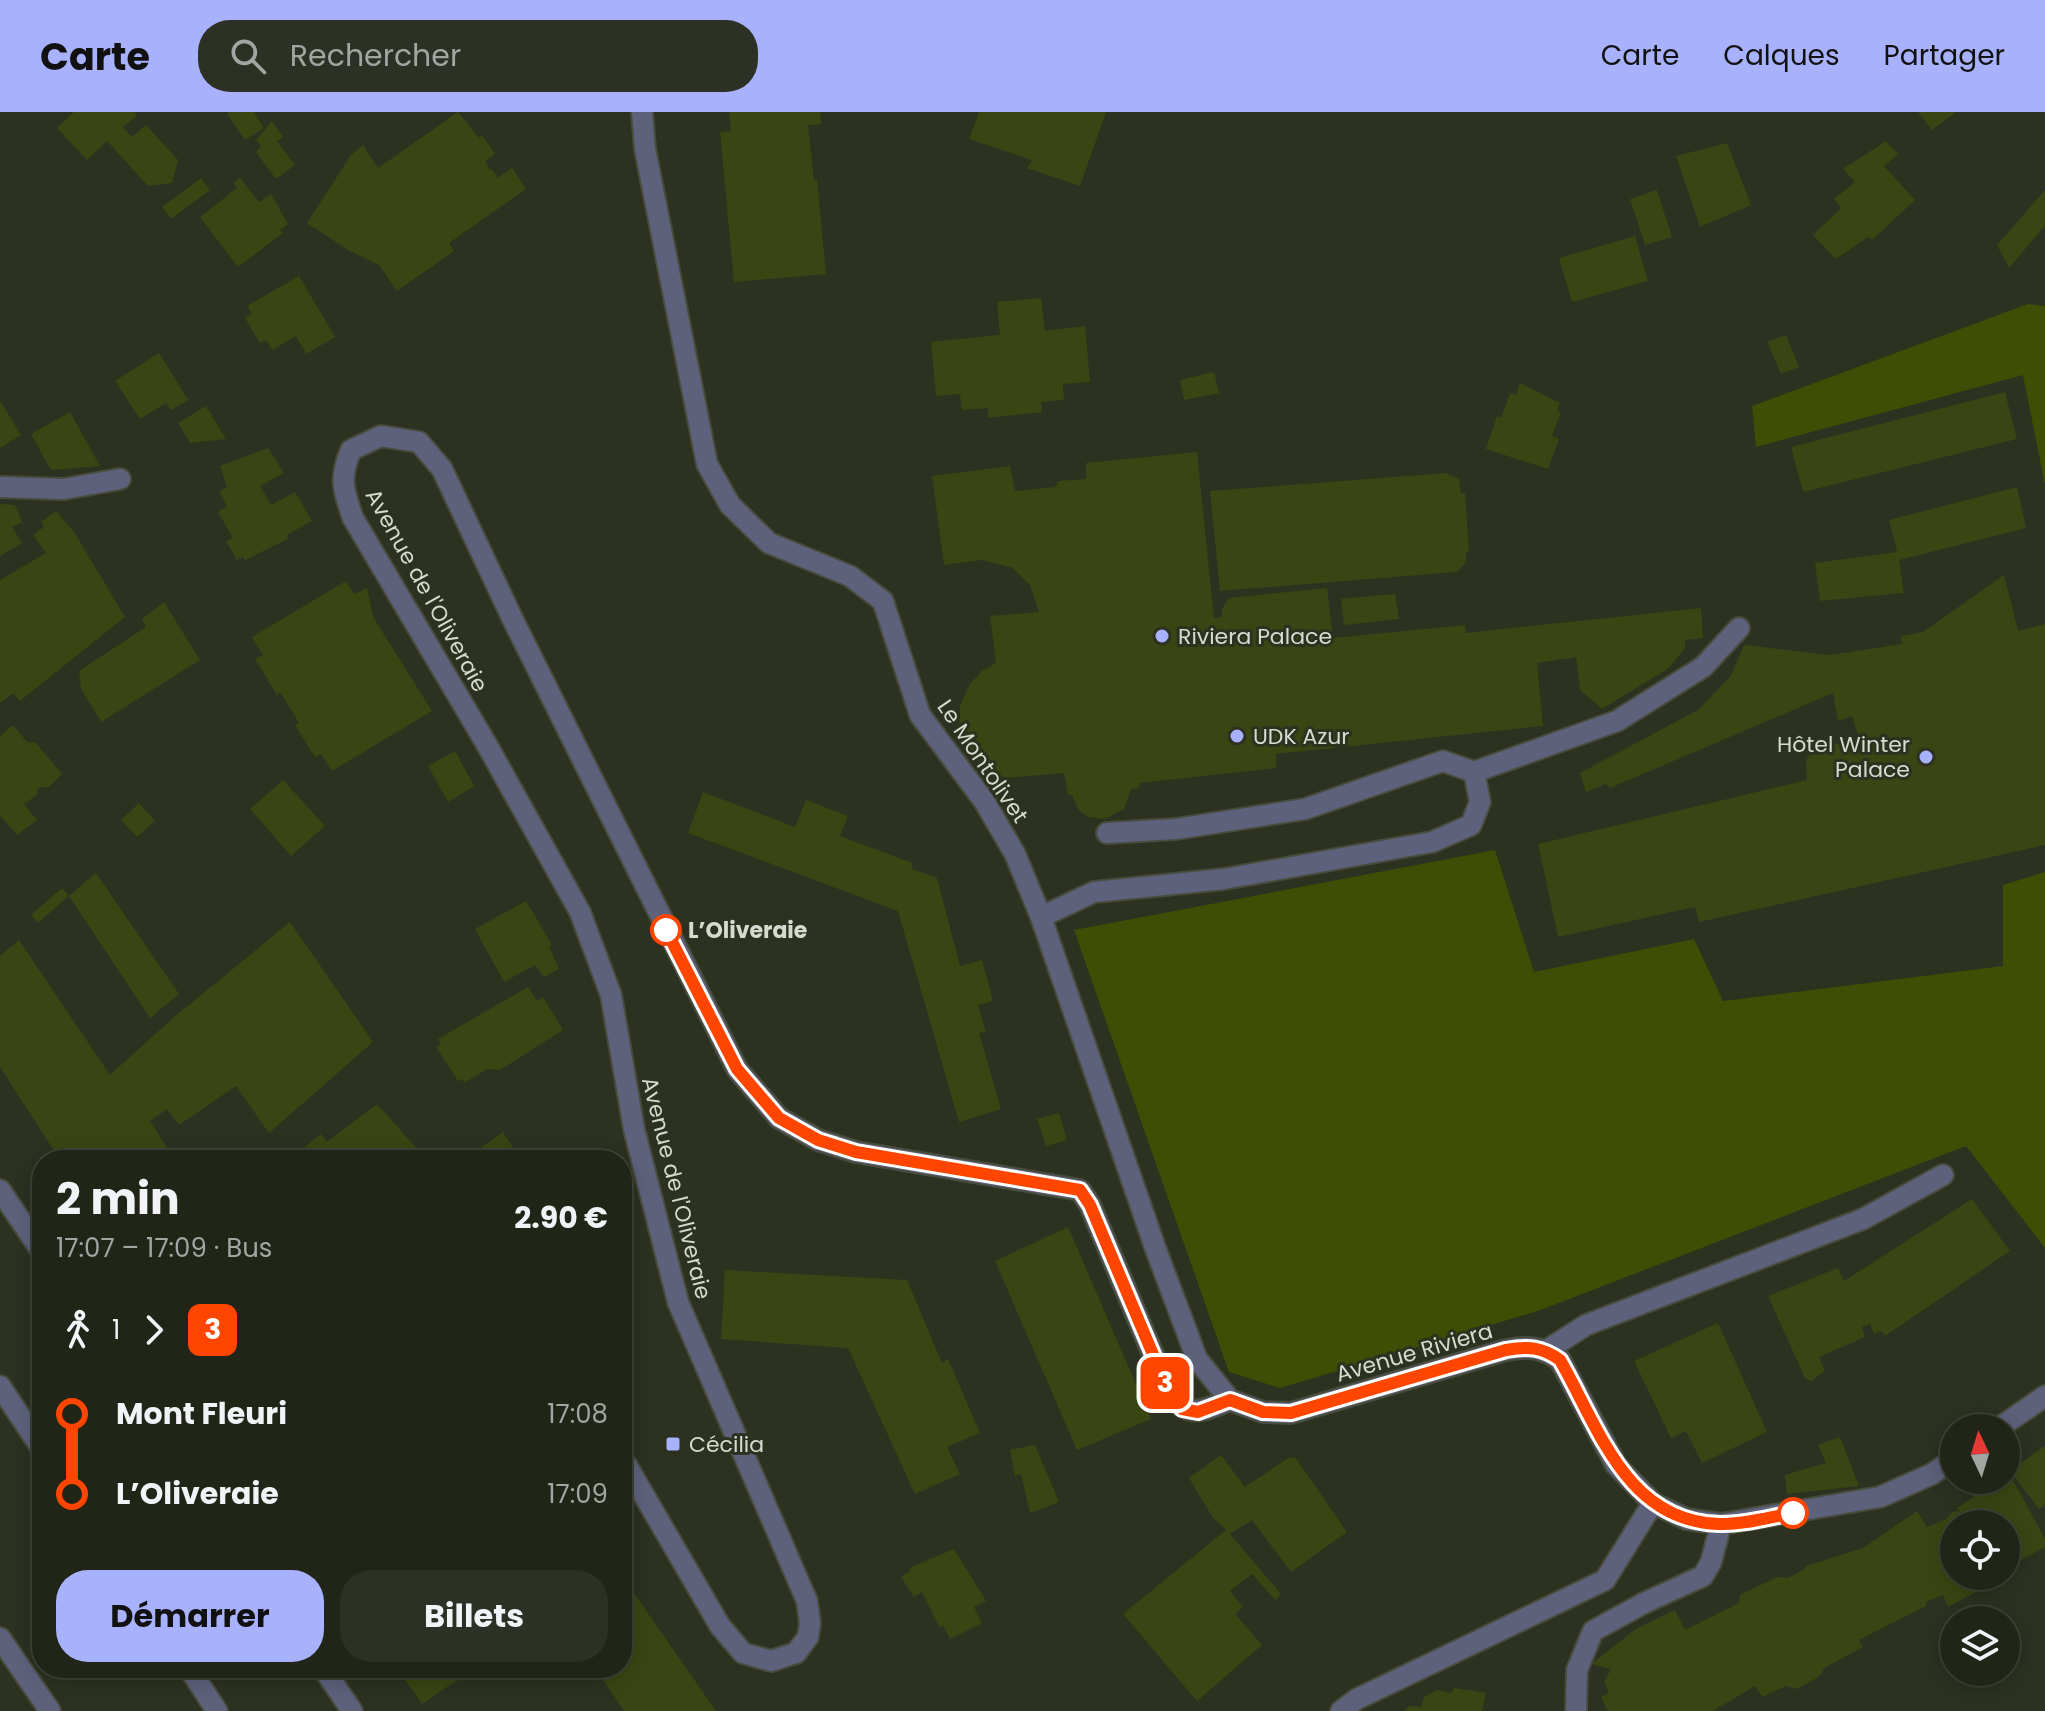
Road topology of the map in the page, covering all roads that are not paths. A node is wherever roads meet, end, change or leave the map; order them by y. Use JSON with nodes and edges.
{"nodes":[{"id":1,"x":642,"y":112,"type":"edge"},
{"id":2,"x":120,"y":479,"type":"dead end"},
{"id":3,"x":0,"y":487,"type":"edge"},
{"id":4,"x":1739,"y":628,"type":"dead end"},
{"id":5,"x":1474,"y":772,"type":"junction"},
{"id":6,"x":1107,"y":833,"type":"dead end"},
{"id":7,"x":1041,"y":917,"type":"junction"},
{"id":8,"x":1943,"y":1175,"type":"dead end"},
{"id":9,"x":0,"y":1190,"type":"edge"},
{"id":10,"x":32,"y":1237,"type":"edge"},
{"id":11,"x":1547,"y":1350,"type":"junction"},
{"id":12,"x":0,"y":1386,"type":"edge"},
{"id":13,"x":2045,"y":1396,"type":"edge"},
{"id":14,"x":1230,"y":1400,"type":"junction"},
{"id":15,"x":2019,"y":1414,"type":"edge"},
{"id":16,"x":32,"y":1434,"type":"edge"},
{"id":17,"x":1940,"y":1469,"type":"edge"},
{"id":18,"x":632,"y":1475,"type":"edge"},
{"id":19,"x":1653,"y":1503,"type":"junction"},
{"id":20,"x":1721,"y":1524,"type":"junction"},
{"id":21,"x":0,"y":1638,"type":"edge"},
{"id":22,"x":196,"y":1678,"type":"edge"},
{"id":23,"x":330,"y":1678,"type":"edge"},
{"id":24,"x":50,"y":1711,"type":"edge"},
{"id":25,"x":217,"y":1711,"type":"edge"},
{"id":26,"x":352,"y":1711,"type":"edge"},
{"id":27,"x":1341,"y":1711,"type":"edge"},
{"id":28,"x":1576,"y":1711,"type":"edge"}],
"edges":[{"from":1,"to":7,"type":"street","name":"Le Montolivet"},
{"from":2,"to":3,"type":"street"},
{"from":4,"to":5,"type":"street"},
{"from":5,"to":6,"type":"street"},
{"from":5,"to":7,"type":"street"},
{"from":7,"to":14,"type":"street","name":"Le Montolivet"},
{"from":8,"to":11,"type":"street"},
{"from":9,"to":10,"type":"street"},
{"from":11,"to":14,"type":"street","name":"Avenue Riviera"},
{"from":11,"to":19,"type":"street"},
{"from":12,"to":16,"type":"street"},
{"from":13,"to":15,"type":"street"},
{"from":14,"to":18,"type":"street","name":"Avenue de l'Oliveraie"},
{"from":17,"to":20,"type":"street"},
{"from":19,"to":20,"type":"street"},
{"from":19,"to":27,"type":"street"},
{"from":20,"to":28,"type":"street"},
{"from":21,"to":24,"type":"street"},
{"from":22,"to":25,"type":"street"},
{"from":23,"to":26,"type":"street"}]}
